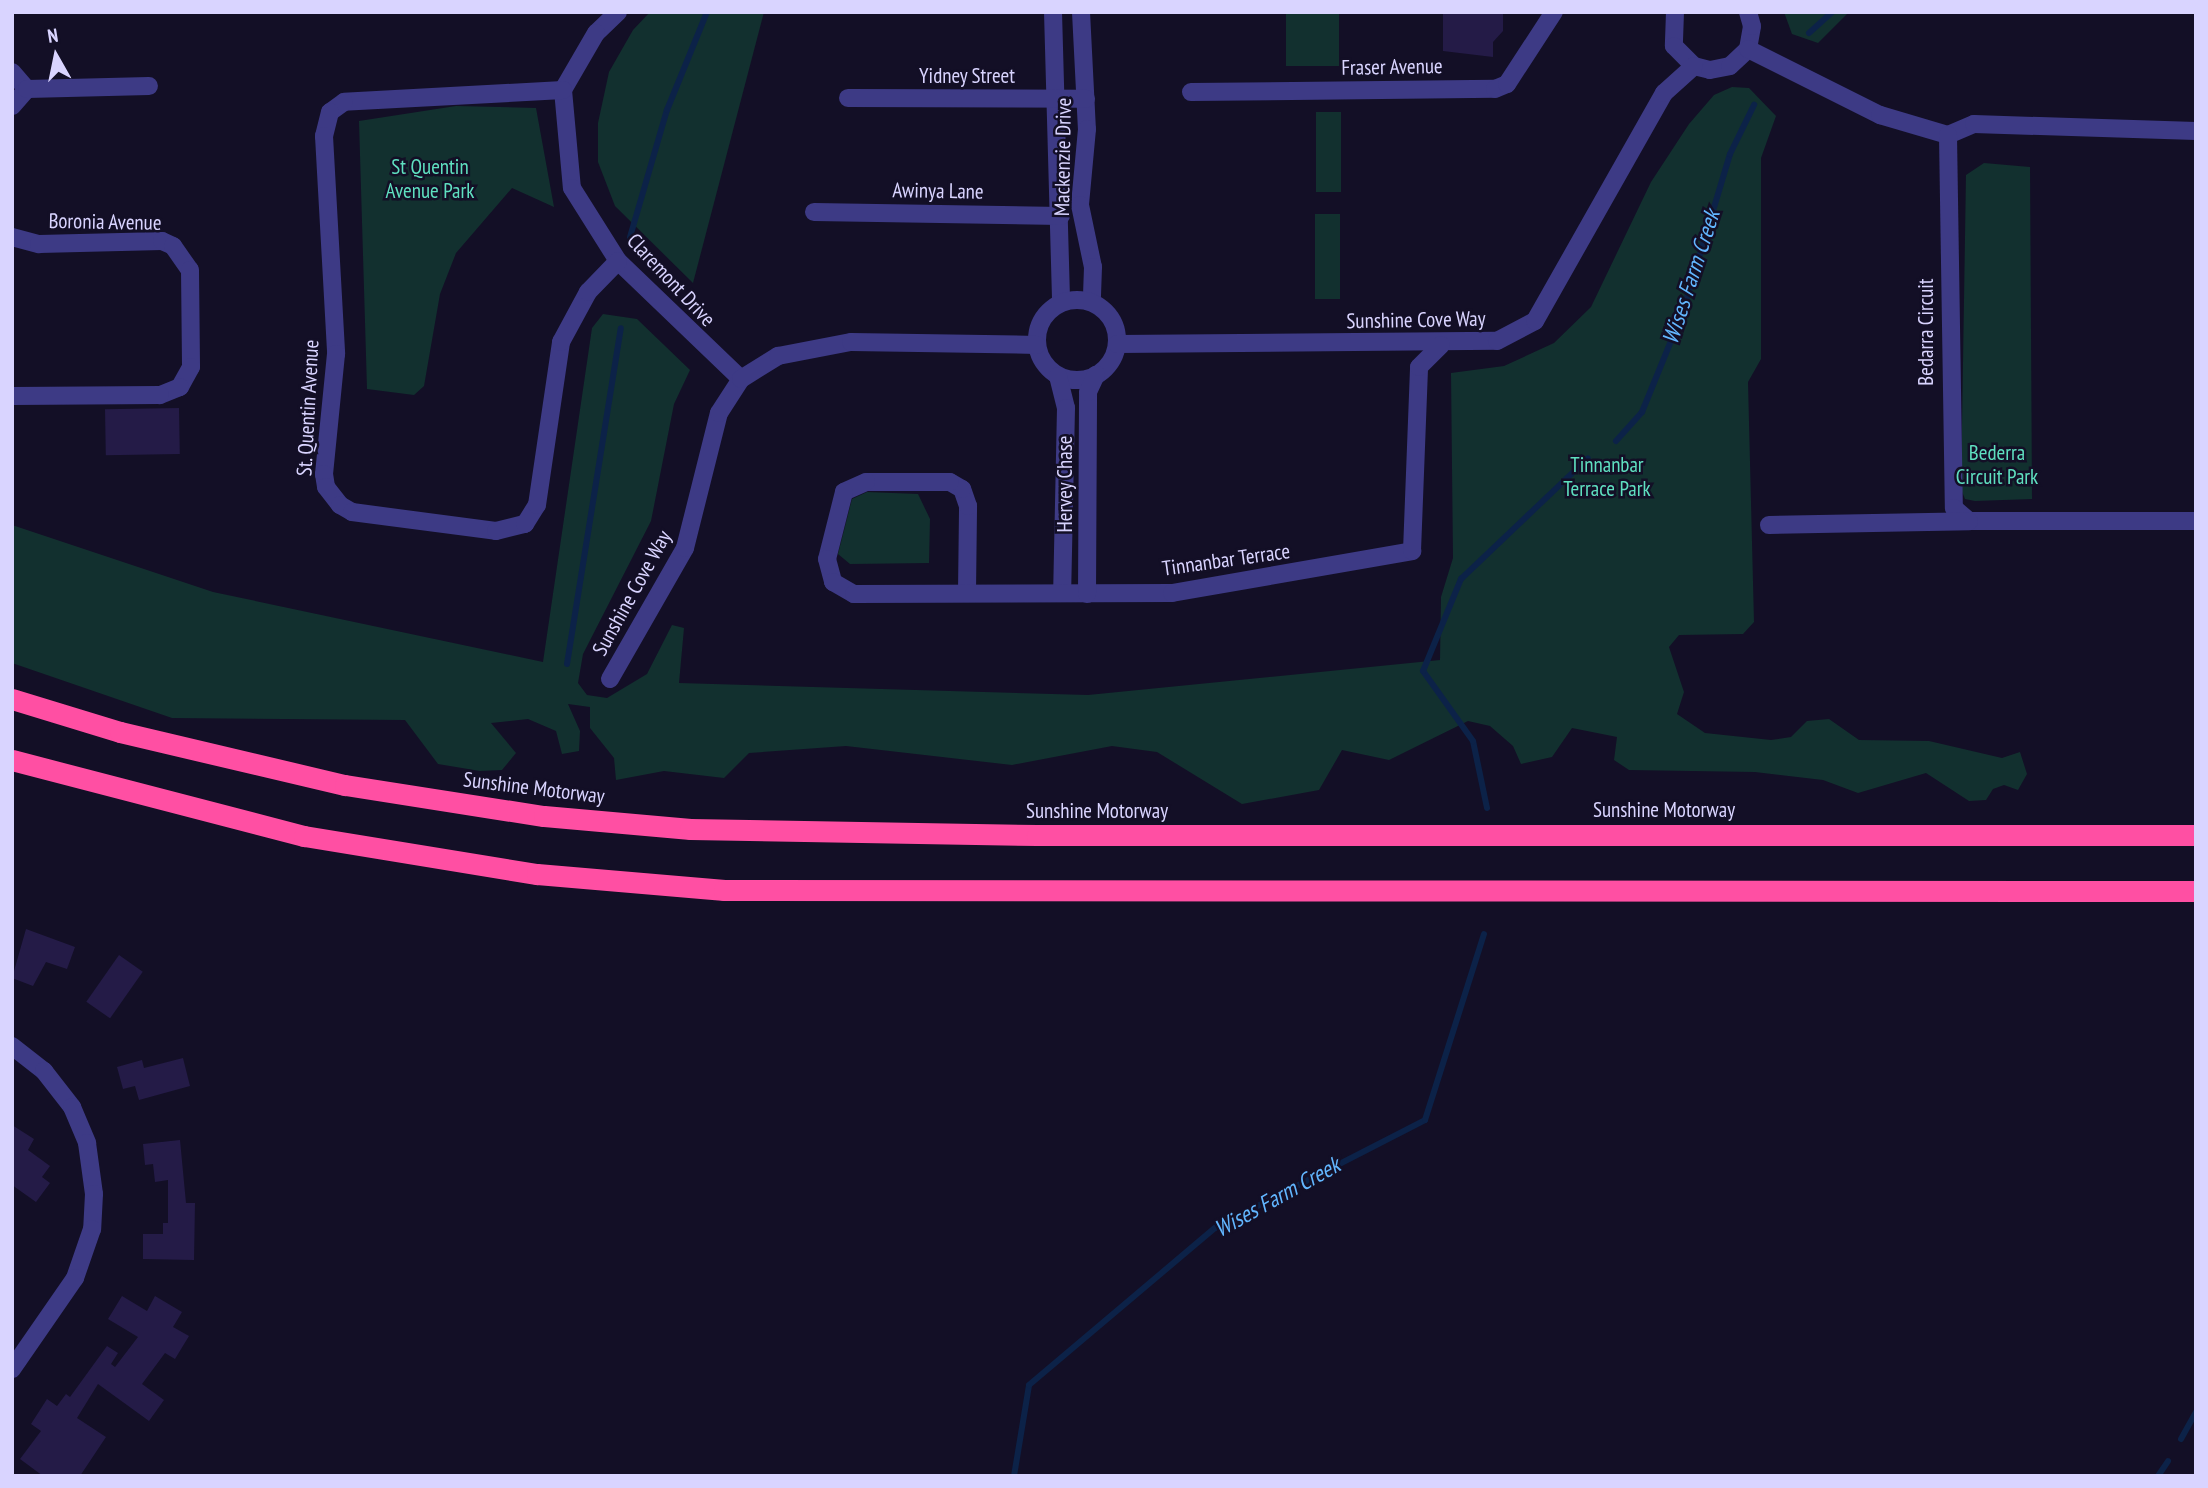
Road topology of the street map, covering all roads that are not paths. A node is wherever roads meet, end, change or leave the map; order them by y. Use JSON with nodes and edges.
{"nodes":[{"id":1,"x":618,"y":12,"type":"edge"},
{"id":2,"x":1053,"y":12,"type":"edge"},
{"id":3,"x":1082,"y":12,"type":"edge"},
{"id":4,"x":1554,"y":12,"type":"edge"},
{"id":5,"x":1675,"y":12,"type":"edge"},
{"id":6,"x":1748,"y":12,"type":"edge"},
{"id":7,"x":1748,"y":49,"type":"junction"},
{"id":8,"x":1694,"y":66,"type":"junction"},
{"id":9,"x":12,"y":72,"type":"edge"},
{"id":10,"x":149,"y":86,"type":"dead end"},
{"id":11,"x":27,"y":89,"type":"junction"},
{"id":12,"x":563,"y":90,"type":"junction"},
{"id":13,"x":1191,"y":92,"type":"dead end"},
{"id":14,"x":848,"y":98,"type":"dead end"},
{"id":15,"x":1055,"y":99,"type":"junction"},
{"id":16,"x":1086,"y":99,"type":"junction"},
{"id":17,"x":12,"y":106,"type":"edge"},
{"id":18,"x":2196,"y":131,"type":"edge"},
{"id":19,"x":1948,"y":135,"type":"junction"},
{"id":20,"x":814,"y":212,"type":"dead end"},
{"id":21,"x":1061,"y":216,"type":"junction"},
{"id":22,"x":12,"y":237,"type":"edge"},
{"id":23,"x":618,"y":261,"type":"junction"},
{"id":24,"x":1092,"y":302,"type":"junction"},
{"id":25,"x":1061,"y":303,"type":"junction"},
{"id":26,"x":1037,"y":345,"type":"junction"},
{"id":27,"x":1117,"y":345,"type":"junction"},
{"id":28,"x":1441,"y":345,"type":"junction"},
{"id":29,"x":1096,"y":375,"type":"junction"},
{"id":30,"x":1058,"y":376,"type":"junction"},
{"id":31,"x":741,"y":379,"type":"junction"},
{"id":32,"x":12,"y":396,"type":"edge"},
{"id":33,"x":1969,"y":521,"type":"junction"},
{"id":34,"x":2196,"y":521,"type":"edge"},
{"id":35,"x":1769,"y":525,"type":"dead end"},
{"id":36,"x":967,"y":592,"type":"junction"},
{"id":37,"x":1062,"y":592,"type":"junction"},
{"id":38,"x":1087,"y":594,"type":"junction"},
{"id":39,"x":610,"y":679,"type":"dead end"},
{"id":40,"x":12,"y":699,"type":"edge"},
{"id":41,"x":12,"y":760,"type":"edge"},
{"id":42,"x":2196,"y":835,"type":"edge"},
{"id":43,"x":2196,"y":891,"type":"edge"},
{"id":44,"x":12,"y":1045,"type":"edge"},
{"id":45,"x":12,"y":1368,"type":"edge"}],
"edges":[{"from":1,"to":12,"type":"street"},
{"from":2,"to":15,"type":"street","name":"Mackenzie Drive"},
{"from":3,"to":16,"type":"street","name":"Mackenzie Drive"},
{"from":4,"to":13,"type":"street","name":"Fraser Avenue"},
{"from":5,"to":8,"type":"street"},
{"from":6,"to":7,"type":"street"},
{"from":7,"to":8,"type":"street"},
{"from":7,"to":19,"type":"street"},
{"from":8,"to":28,"type":"street","name":"Sunshine Cove Way"},
{"from":9,"to":11,"type":"street"},
{"from":10,"to":11,"type":"street"},
{"from":11,"to":17,"type":"street"},
{"from":12,"to":23,"type":"street","name":"Claremont Drive"},
{"from":12,"to":23,"type":"street","name":"St. Quentin Avenue"},
{"from":14,"to":15,"type":"street","name":"Yidney Street"},
{"from":15,"to":16,"type":"street","name":"Yidney Street"},
{"from":15,"to":21,"type":"street","name":"Mackenzie Drive"},
{"from":16,"to":24,"type":"street","name":"Mackenzie Drive"},
{"from":18,"to":19,"type":"street"},
{"from":19,"to":33,"type":"street","name":"Bedarra Circuit"},
{"from":20,"to":21,"type":"street","name":"Awinya Lane"},
{"from":21,"to":25,"type":"street","name":"Mackenzie Drive"},
{"from":22,"to":32,"type":"street","name":"Boronia Avenue"},
{"from":23,"to":31,"type":"street","name":"Claremont Drive"},
{"from":24,"to":25,"type":"street"},
{"from":24,"to":27,"type":"street"},
{"from":25,"to":26,"type":"street"},
{"from":26,"to":30,"type":"street"},
{"from":26,"to":31,"type":"street","name":"Sunshine Cove Way"},
{"from":27,"to":28,"type":"street","name":"Sunshine Cove Way"},
{"from":27,"to":29,"type":"street"},
{"from":28,"to":38,"type":"street","name":"Tinnanbar Terrace"},
{"from":29,"to":30,"type":"street"},
{"from":29,"to":38,"type":"street","name":"Hervey Chase"},
{"from":30,"to":37,"type":"street","name":"Hervey Chase"},
{"from":31,"to":39,"type":"street","name":"Sunshine Cove Way"},
{"from":33,"to":34,"type":"street"},
{"from":33,"to":35,"type":"street"},
{"from":36,"to":36,"type":"street","name":"Tinnanbar Terrace"},
{"from":36,"to":37,"type":"street","name":"Tinnanbar Terrace"},
{"from":37,"to":38,"type":"street","name":"Tinnanbar Terrace"},
{"from":40,"to":42,"type":"highway","name":"Sunshine Motorway"},
{"from":41,"to":43,"type":"highway"},
{"from":44,"to":45,"type":"street"}]}
